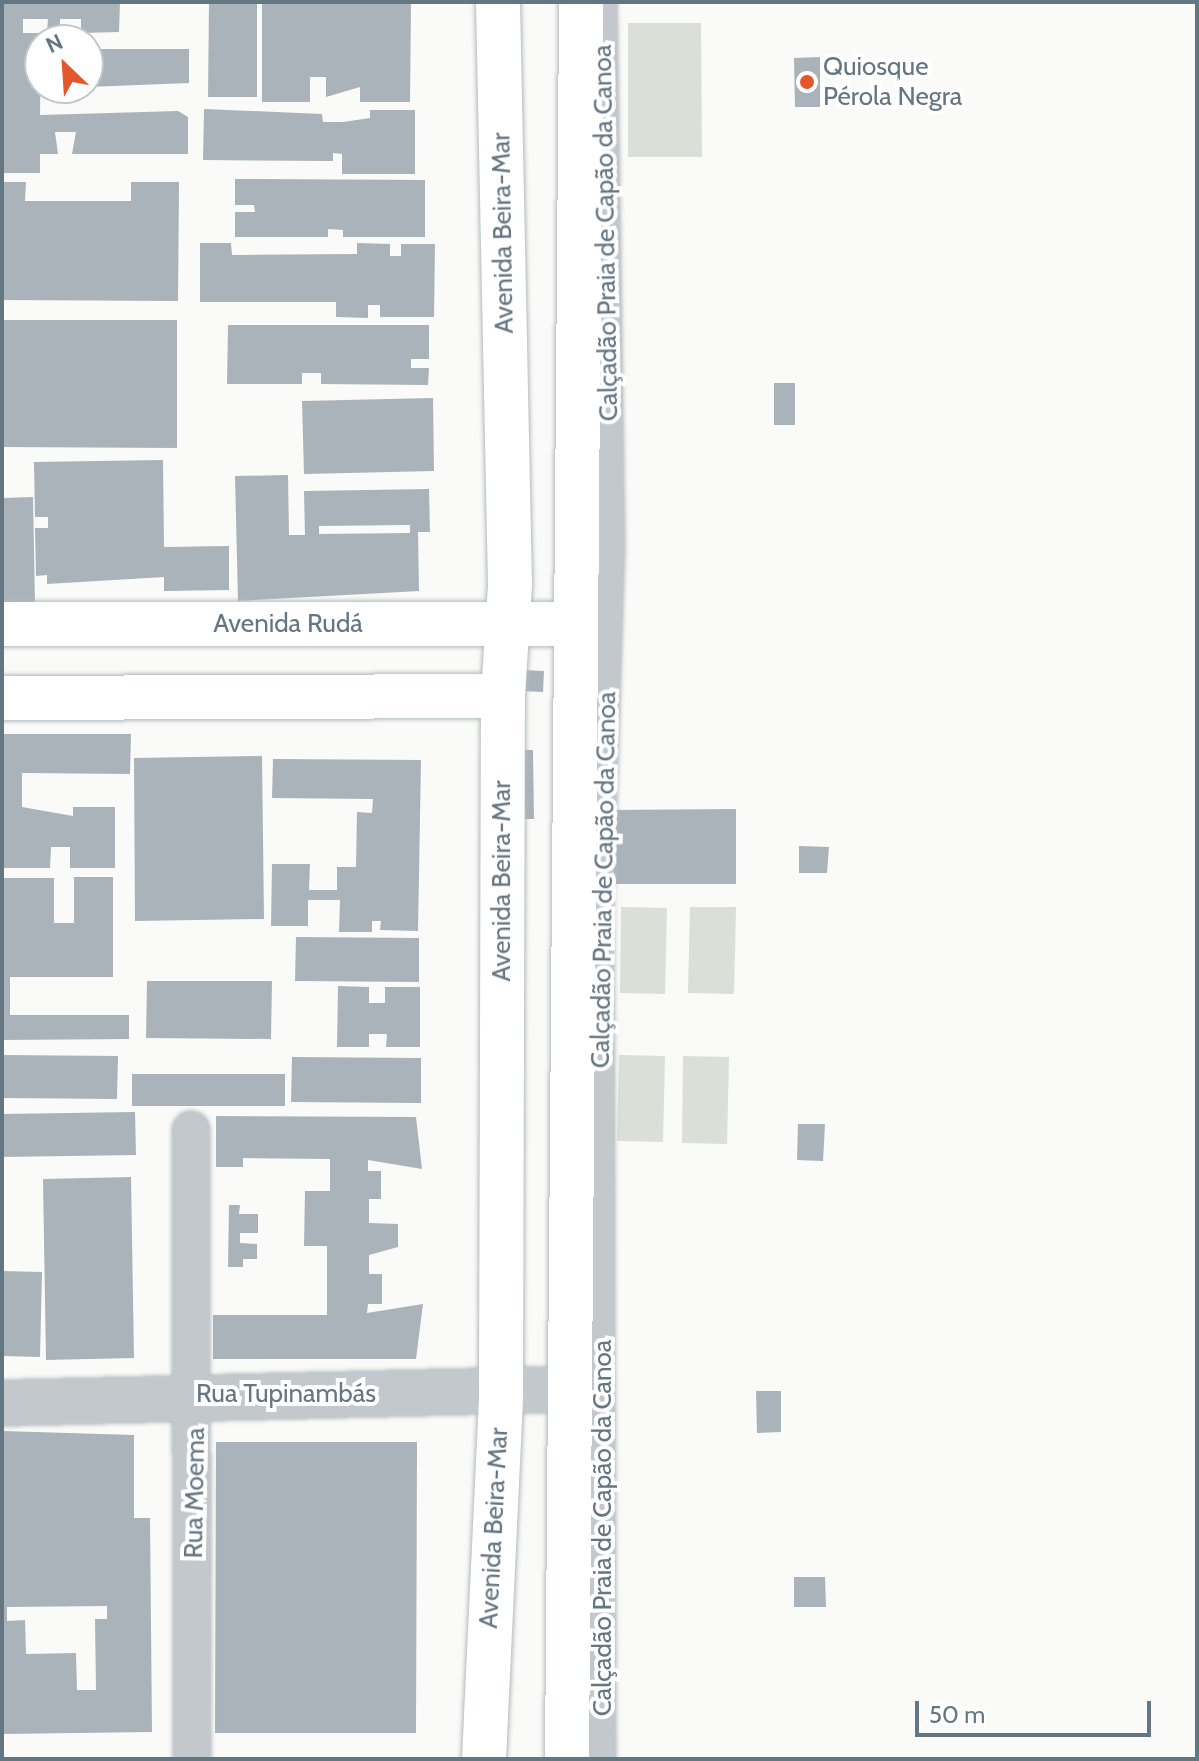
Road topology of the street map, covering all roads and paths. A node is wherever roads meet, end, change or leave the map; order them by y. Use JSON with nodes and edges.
{"nodes":[{"id":1,"x":498,"y":2,"type":"edge"},
{"id":2,"x":581,"y":2,"type":"edge"},
{"id":3,"x":603,"y":2,"type":"edge"},
{"id":4,"x":507,"y":622,"type":"junction"},
{"id":5,"x":2,"y":624,"type":"edge"},
{"id":6,"x":573,"y":624,"type":"junction"},
{"id":7,"x":503,"y":696,"type":"junction"},
{"id":8,"x":2,"y":698,"type":"edge"},
{"id":9,"x":191,"y":1130,"type":"dead end"},
{"id":10,"x":569,"y":1389,"type":"junction"},
{"id":11,"x":196,"y":1393,"type":"junction"},
{"id":12,"x":501,"y":1394,"type":"junction"},
{"id":13,"x":2,"y":1403,"type":"edge"},
{"id":14,"x":192,"y":1759,"type":"edge"},
{"id":15,"x":484,"y":1759,"type":"edge"},
{"id":16,"x":567,"y":1759,"type":"edge"},
{"id":17,"x":602,"y":1759,"type":"edge"}],
"edges":[{"from":1,"to":4,"type":"main road","name":"Avenida Beira-Mar"},
{"from":2,"to":6,"type":"main road"},
{"from":3,"to":17,"type":"street","name":"Calçadão Praia de Capão da Canoa"},
{"from":4,"to":5,"type":"main road","name":"Avenida Rudá"},
{"from":4,"to":6,"type":"main road","name":"Avenida Rudá"},
{"from":4,"to":7,"type":"main road","name":"Avenida Beira-Mar"},
{"from":6,"to":10,"type":"main road"},
{"from":7,"to":8,"type":"main road"},
{"from":7,"to":12,"type":"main road","name":"Avenida Beira-Mar"},
{"from":9,"to":11,"type":"street","name":"Rua Moema"},
{"from":10,"to":12,"type":"street","name":"Rua Tupinambás"},
{"from":10,"to":16,"type":"main road"},
{"from":11,"to":12,"type":"street","name":"Rua Tupinambás"},
{"from":11,"to":13,"type":"street","name":"Rua Tupinambás"},
{"from":11,"to":14,"type":"street","name":"Rua Moema"},
{"from":12,"to":15,"type":"main road","name":"Avenida Beira-Mar"}]}
